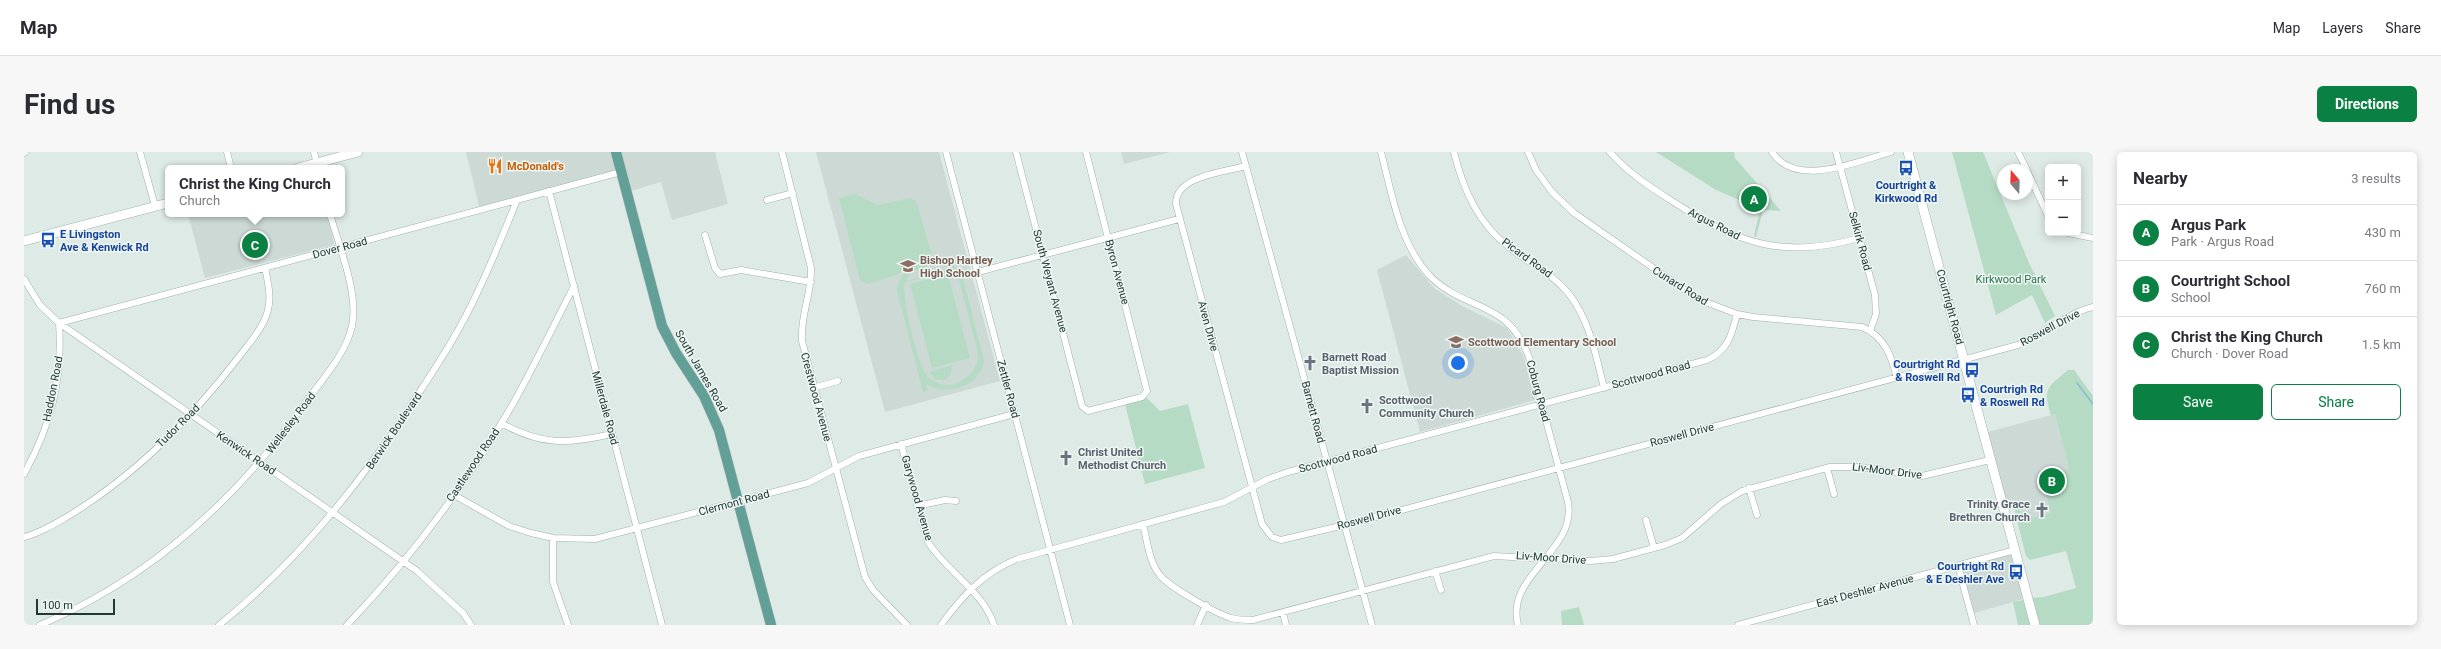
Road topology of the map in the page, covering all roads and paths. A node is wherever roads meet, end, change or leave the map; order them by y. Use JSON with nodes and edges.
{"nodes":[{"id":1,"x":140,"y":152,"type":"edge"},
{"id":2,"x":227,"y":152,"type":"edge"},
{"id":3,"x":314,"y":152,"type":"edge"},
{"id":4,"x":358,"y":152,"type":"edge"},
{"id":5,"x":616,"y":152,"type":"edge"},
{"id":6,"x":782,"y":152,"type":"edge"},
{"id":7,"x":946,"y":152,"type":"edge"},
{"id":8,"x":1016,"y":152,"type":"edge"},
{"id":9,"x":1086,"y":152,"type":"edge"},
{"id":10,"x":1242,"y":152,"type":"edge"},
{"id":11,"x":1381,"y":152,"type":"edge"},
{"id":12,"x":1454,"y":152,"type":"edge"},
{"id":13,"x":1528,"y":152,"type":"edge"},
{"id":14,"x":1610,"y":152,"type":"edge"},
{"id":15,"x":1772,"y":152,"type":"edge"},
{"id":16,"x":1836,"y":152,"type":"edge"},
{"id":17,"x":1891,"y":152,"type":"edge"},
{"id":18,"x":1908,"y":152,"type":"edge"},
{"id":19,"x":2018,"y":152,"type":"edge"},
{"id":20,"x":2024,"y":164,"type":"edge"},
{"id":21,"x":230,"y":165,"type":"edge"},
{"id":22,"x":317,"y":165,"type":"edge"},
{"id":23,"x":1246,"y":166,"type":"junction"},
{"id":24,"x":1840,"y":166,"type":"junction"},
{"id":25,"x":621,"y":172,"type":"junction"},
{"id":26,"x":2033,"y":184,"type":"edge"},
{"id":27,"x":549,"y":191,"type":"junction"},
{"id":28,"x":793,"y":193,"type":"junction"},
{"id":29,"x":517,"y":200,"type":"junction"},
{"id":30,"x":767,"y":200,"type":"dead end"},
{"id":31,"x":165,"y":204,"type":"edge"},
{"id":32,"x":155,"y":206,"type":"junction"},
{"id":33,"x":2045,"y":210,"type":"edge"},
{"id":34,"x":331,"y":217,"type":"edge"},
{"id":35,"x":1179,"y":219,"type":"junction"},
{"id":36,"x":705,"y":235,"type":"dead end"},
{"id":37,"x":2081,"y":236,"type":"edge"},
{"id":38,"x":1108,"y":238,"type":"junction"},
{"id":39,"x":1859,"y":238,"type":"junction"},
{"id":40,"x":2093,"y":238,"type":"edge"},
{"id":41,"x":24,"y":241,"type":"edge"},
{"id":42,"x":339,"y":248,"type":"junction"},
{"id":43,"x":1043,"y":255,"type":"junction"},
{"id":44,"x":265,"y":268,"type":"junction"},
{"id":45,"x":978,"y":272,"type":"junction"},
{"id":46,"x":24,"y":279,"type":"edge"},
{"id":47,"x":812,"y":282,"type":"junction"},
{"id":48,"x":574,"y":286,"type":"junction"},
{"id":49,"x":2093,"y":307,"type":"edge"},
{"id":50,"x":1737,"y":314,"type":"junction"},
{"id":51,"x":59,"y":323,"type":"junction"},
{"id":52,"x":1870,"y":331,"type":"junction"},
{"id":53,"x":1964,"y":360,"type":"junction"},
{"id":54,"x":1897,"y":378,"type":"junction"},
{"id":55,"x":838,"y":381,"type":"dead end"},
{"id":56,"x":813,"y":388,"type":"junction"},
{"id":57,"x":1604,"y":388,"type":"junction"},
{"id":58,"x":1542,"y":405,"type":"junction"},
{"id":59,"x":1084,"y":410,"type":"joint"},
{"id":60,"x":1014,"y":414,"type":"junction"},
{"id":61,"x":191,"y":415,"type":"junction"},
{"id":62,"x":501,"y":423,"type":"junction"},
{"id":63,"x":612,"y":434,"type":"junction"},
{"id":64,"x":901,"y":444,"type":"junction"},
{"id":65,"x":1990,"y":460,"type":"junction"},
{"id":66,"x":260,"y":462,"type":"junction"},
{"id":67,"x":1326,"y":462,"type":"junction"},
{"id":68,"x":1559,"y":468,"type":"junction"},
{"id":69,"x":1827,"y":468,"type":"junction"},
{"id":70,"x":835,"y":470,"type":"junction"},
{"id":71,"x":24,"y":474,"type":"edge"},
{"id":72,"x":1252,"y":488,"type":"junction"},
{"id":73,"x":1749,"y":488,"type":"junction"},
{"id":74,"x":1834,"y":494,"type":"dead end"},
{"id":75,"x":454,"y":495,"type":"junction"},
{"id":76,"x":956,"y":501,"type":"dead end"},
{"id":77,"x":738,"y":502,"type":"junction"},
{"id":78,"x":917,"y":506,"type":"junction"},
{"id":79,"x":333,"y":513,"type":"junction"},
{"id":80,"x":1757,"y":515,"type":"dead end"},
{"id":81,"x":1646,"y":520,"type":"dead end"},
{"id":82,"x":1143,"y":524,"type":"junction"},
{"id":83,"x":1346,"y":524,"type":"junction"},
{"id":84,"x":637,"y":529,"type":"junction"},
{"id":85,"x":1266,"y":531,"type":"joint"},
{"id":86,"x":24,"y":537,"type":"edge"},
{"id":87,"x":554,"y":538,"type":"junction"},
{"id":88,"x":1654,"y":548,"type":"junction"},
{"id":89,"x":1050,"y":550,"type":"junction"},
{"id":90,"x":2015,"y":550,"type":"junction"},
{"id":91,"x":1545,"y":558,"type":"junction"},
{"id":92,"x":403,"y":561,"type":"junction"},
{"id":93,"x":1958,"y":566,"type":"junction"},
{"id":94,"x":1435,"y":571,"type":"junction"},
{"id":95,"x":970,"y":589,"type":"junction"},
{"id":96,"x":1364,"y":590,"type":"junction"},
{"id":97,"x":1440,"y":590,"type":"dead end"},
{"id":98,"x":1206,"y":605,"type":"junction"},
{"id":99,"x":1283,"y":613,"type":"junction"},
{"id":100,"x":40,"y":625,"type":"edge"},
{"id":101,"x":219,"y":625,"type":"edge"},
{"id":102,"x":347,"y":625,"type":"edge"},
{"id":103,"x":471,"y":625,"type":"edge"},
{"id":104,"x":568,"y":625,"type":"edge"},
{"id":105,"x":662,"y":625,"type":"edge"},
{"id":106,"x":771,"y":625,"type":"edge"},
{"id":107,"x":907,"y":625,"type":"edge"},
{"id":108,"x":941,"y":625,"type":"edge"},
{"id":109,"x":994,"y":625,"type":"edge"},
{"id":110,"x":1070,"y":625,"type":"edge"},
{"id":111,"x":1197,"y":625,"type":"edge"},
{"id":112,"x":1286,"y":625,"type":"edge"},
{"id":113,"x":1372,"y":625,"type":"edge"},
{"id":114,"x":1518,"y":625,"type":"edge"},
{"id":115,"x":1738,"y":625,"type":"edge"},
{"id":116,"x":1974,"y":625,"type":"edge"},
{"id":117,"x":2035,"y":625,"type":"edge"}],
"edges":[{"from":1,"to":32,"type":"street"},
{"from":2,"to":21,"type":"street"},
{"from":3,"to":22,"type":"street"},
{"from":4,"to":22,"type":"street"},
{"from":5,"to":25,"type":"main road","name":"South James Road"},
{"from":6,"to":28,"type":"street","name":"Crestwood Avenue"},
{"from":7,"to":45,"type":"street","name":"Zettler Road"},
{"from":8,"to":43,"type":"street","name":"South Weyant Avenue"},
{"from":9,"to":38,"type":"street","name":"Byron Avenue"},
{"from":10,"to":23,"type":"street","name":"Barnett Road"},
{"from":11,"to":58,"type":"street","name":"Coburg Road"},
{"from":12,"to":57,"type":"street","name":"Picard Road"},
{"from":13,"to":50,"type":"street","name":"Cunard Road"},
{"from":14,"to":39,"type":"street","name":"Argus Road"},
{"from":15,"to":24,"type":"street"},
{"from":16,"to":24,"type":"street","name":"Selkirk Road"},
{"from":17,"to":24,"type":"street"},
{"from":18,"to":53,"type":"street","name":"Courtright Road"},
{"from":19,"to":20,"type":"street"},
{"from":23,"to":35,"type":"street","name":"Aven Drive"},
{"from":23,"to":67,"type":"street","name":"Barnett Road"},
{"from":24,"to":39,"type":"street","name":"Selkirk Road"},
{"from":25,"to":27,"type":"street","name":"Dover Road"},
{"from":25,"to":77,"type":"main road","name":"South James Road"},
{"from":26,"to":33,"type":"street"},
{"from":27,"to":29,"type":"street","name":"Dover Road"},
{"from":27,"to":48,"type":"street","name":"Millerdale Road"},
{"from":28,"to":30,"type":"street"},
{"from":28,"to":47,"type":"street","name":"Crestwood Avenue"},
{"from":29,"to":42,"type":"street","name":"Dover Road"},
{"from":29,"to":79,"type":"street","name":"Berwick Boulevard"},
{"from":31,"to":32,"type":"street"},
{"from":32,"to":41,"type":"street"},
{"from":34,"to":42,"type":"street","name":"Wellesley Road"},
{"from":35,"to":38,"type":"street"},
{"from":35,"to":72,"type":"street","name":"Aven Drive"},
{"from":36,"to":47,"type":"street"},
{"from":37,"to":40,"type":"street"},
{"from":38,"to":43,"type":"street"},
{"from":38,"to":59,"type":"street","name":"Byron Avenue"},
{"from":39,"to":52,"type":"street","name":"Selkirk Road"},
{"from":42,"to":44,"type":"street","name":"Dover Road"},
{"from":42,"to":66,"type":"street","name":"Wellesley Road"},
{"from":43,"to":45,"type":"street"},
{"from":43,"to":59,"type":"street","name":"South Weyant Avenue"},
{"from":44,"to":51,"type":"street","name":"Dover Road"},
{"from":44,"to":61,"type":"street","name":"Tudor Road"},
{"from":45,"to":60,"type":"street","name":"Zettler Road"},
{"from":46,"to":51,"type":"street","name":"Kenwick Road"},
{"from":47,"to":56,"type":"street","name":"Crestwood Avenue"},
{"from":48,"to":62,"type":"street","name":"Castlewood Road"},
{"from":48,"to":63,"type":"street","name":"Millerdale Road"},
{"from":49,"to":53,"type":"street","name":"Roswell Drive"},
{"from":50,"to":52,"type":"street","name":"Cunard Road"},
{"from":50,"to":57,"type":"street","name":"Scottwood Road"},
{"from":51,"to":61,"type":"street","name":"Kenwick Road"},
{"from":51,"to":71,"type":"street","name":"Haddon Road"},
{"from":52,"to":54,"type":"street","name":"Cunard Road"},
{"from":53,"to":54,"type":"street","name":"Roswell Drive"},
{"from":53,"to":65,"type":"street","name":"Courtright Road"},
{"from":54,"to":68,"type":"street","name":"Roswell Drive"},
{"from":55,"to":56,"type":"street"},
{"from":56,"to":70,"type":"street","name":"Crestwood Avenue"},
{"from":57,"to":58,"type":"street","name":"Scottwood Road"},
{"from":58,"to":67,"type":"street","name":"Scottwood Road"},
{"from":58,"to":68,"type":"street","name":"Coburg Road"},
{"from":60,"to":64,"type":"street","name":"Clermont Road"},
{"from":60,"to":89,"type":"street","name":"Zettler Road"},
{"from":61,"to":66,"type":"street","name":"Kenwick Road"},
{"from":61,"to":86,"type":"street","name":"Tudor Road"},
{"from":62,"to":63,"type":"street"},
{"from":62,"to":75,"type":"street","name":"Castlewood Road"},
{"from":63,"to":84,"type":"street","name":"Millerdale Road"},
{"from":64,"to":70,"type":"street","name":"Clermont Road"},
{"from":64,"to":78,"type":"street","name":"Garywood Avenue"},
{"from":65,"to":69,"type":"street","name":"Liv-Moor Drive"},
{"from":65,"to":90,"type":"street","name":"Courtright Road"},
{"from":66,"to":79,"type":"street","name":"Kenwick Road"},
{"from":66,"to":100,"type":"street","name":"Wellesley Road"},
{"from":67,"to":72,"type":"street","name":"Scottwood Road"},
{"from":67,"to":83,"type":"street","name":"Barnett Road"},
{"from":68,"to":83,"type":"street","name":"Roswell Drive"},
{"from":68,"to":91,"type":"street","name":"Coburg Road"},
{"from":69,"to":73,"type":"street","name":"Liv-Moor Drive"},
{"from":69,"to":74,"type":"street"},
{"from":70,"to":77,"type":"street","name":"Clermont Road"},
{"from":70,"to":107,"type":"street","name":"Crestwood Avenue"},
{"from":72,"to":82,"type":"street","name":"Scottwood Road"},
{"from":72,"to":85,"type":"street","name":"Aven Drive"},
{"from":73,"to":80,"type":"street"},
{"from":73,"to":88,"type":"street","name":"Liv-Moor Drive"},
{"from":75,"to":87,"type":"street","name":"Clermont Road"},
{"from":75,"to":92,"type":"street","name":"Castlewood Road"},
{"from":76,"to":78,"type":"street"},
{"from":77,"to":84,"type":"street","name":"Clermont Road"},
{"from":77,"to":106,"type":"main road","name":"South James Road"},
{"from":78,"to":95,"type":"street","name":"Garywood Avenue"},
{"from":79,"to":92,"type":"street","name":"Kenwick Road"},
{"from":79,"to":101,"type":"street","name":"Berwick Boulevard"},
{"from":81,"to":88,"type":"street"},
{"from":82,"to":89,"type":"street","name":"Scottwood Road"},
{"from":82,"to":98,"type":"street","name":"Liv-Moor Drive"},
{"from":83,"to":85,"type":"street","name":"Roswell Drive"},
{"from":83,"to":96,"type":"street","name":"Barnett Road"},
{"from":84,"to":87,"type":"street","name":"Clermont Road"},
{"from":84,"to":105,"type":"street","name":"Millerdale Road"},
{"from":87,"to":104,"type":"street"},
{"from":88,"to":91,"type":"street","name":"Liv-Moor Drive"},
{"from":89,"to":95,"type":"street","name":"Scottwood Road"},
{"from":89,"to":110,"type":"street","name":"Zettler Road"},
{"from":90,"to":93,"type":"street","name":"East Deshler Avenue"},
{"from":90,"to":117,"type":"street","name":"Courtright Road"},
{"from":91,"to":94,"type":"street","name":"Liv-Moor Drive"},
{"from":91,"to":114,"type":"street","name":"Coburg Road"},
{"from":92,"to":102,"type":"street","name":"Castlewood Road"},
{"from":92,"to":103,"type":"street","name":"Kenwick Road"},
{"from":93,"to":115,"type":"street","name":"East Deshler Avenue"},
{"from":93,"to":116,"type":"street"},
{"from":94,"to":96,"type":"street","name":"Liv-Moor Drive"},
{"from":94,"to":97,"type":"street"},
{"from":95,"to":108,"type":"street","name":"Scottwood Road"},
{"from":95,"to":109,"type":"street","name":"Garywood Avenue"},
{"from":96,"to":99,"type":"street","name":"Liv-Moor Drive"},
{"from":96,"to":113,"type":"street","name":"Barnett Road"},
{"from":98,"to":99,"type":"street","name":"Liv-Moor Drive"},
{"from":98,"to":111,"type":"street"},
{"from":99,"to":112,"type":"street"}]}
